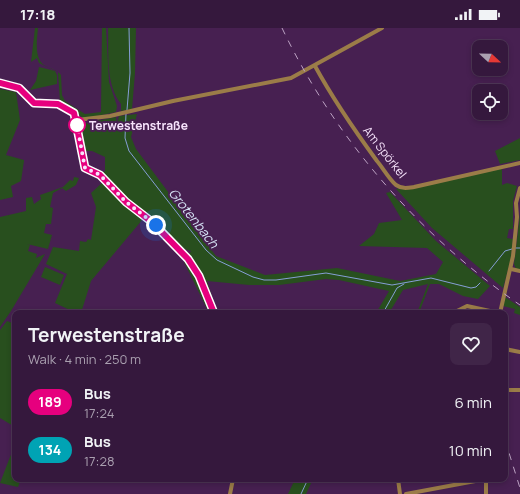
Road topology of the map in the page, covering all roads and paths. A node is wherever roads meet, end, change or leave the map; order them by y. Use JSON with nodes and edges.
{"nodes":[{"id":1,"x":382,"y":28,"type":"edge"},
{"id":2,"x":315,"y":66,"type":"junction"},
{"id":3,"x":0,"y":83,"type":"edge"},
{"id":4,"x":76,"y":120,"type":"junction"},
{"id":5,"x":520,"y":163,"type":"edge"},
{"id":6,"x":520,"y":188,"type":"edge"},
{"id":7,"x":511,"y":269,"type":"junction"},
{"id":8,"x":520,"y":271,"type":"edge"},
{"id":9,"x":213,"y":310,"type":"edge"},
{"id":10,"x":458,"y":310,"type":"edge"},
{"id":11,"x":486,"y":310,"type":"edge"},
{"id":12,"x":501,"y":310,"type":"edge"},
{"id":13,"x":508,"y":350,"type":"edge"},
{"id":14,"x":520,"y":352,"type":"edge"},
{"id":15,"x":508,"y":390,"type":"edge"},
{"id":16,"x":520,"y":390,"type":"edge"},
{"id":17,"x":232,"y":482,"type":"edge"},
{"id":18,"x":398,"y":482,"type":"edge"},
{"id":19,"x":470,"y":482,"type":"edge"},
{"id":20,"x":486,"y":482,"type":"edge"},
{"id":21,"x":230,"y":494,"type":"edge"},
{"id":22,"x":400,"y":494,"type":"edge"},
{"id":23,"x":406,"y":494,"type":"edge"},
{"id":24,"x":486,"y":494,"type":"edge"}],
"edges":[{"from":1,"to":2,"type":"street"},
{"from":2,"to":4,"type":"street"},
{"from":2,"to":5,"type":"street","name":"Am Spörkel"},
{"from":3,"to":4,"type":"street"},
{"from":4,"to":9,"type":"street"},
{"from":6,"to":7,"type":"street"},
{"from":7,"to":8,"type":"street"},
{"from":7,"to":12,"type":"street"},
{"from":10,"to":11,"type":"street"},
{"from":13,"to":14,"type":"street"},
{"from":15,"to":16,"type":"street"},
{"from":17,"to":21,"type":"street"},
{"from":18,"to":22,"type":"street"},
{"from":19,"to":23,"type":"street"},
{"from":20,"to":24,"type":"street"}]}
